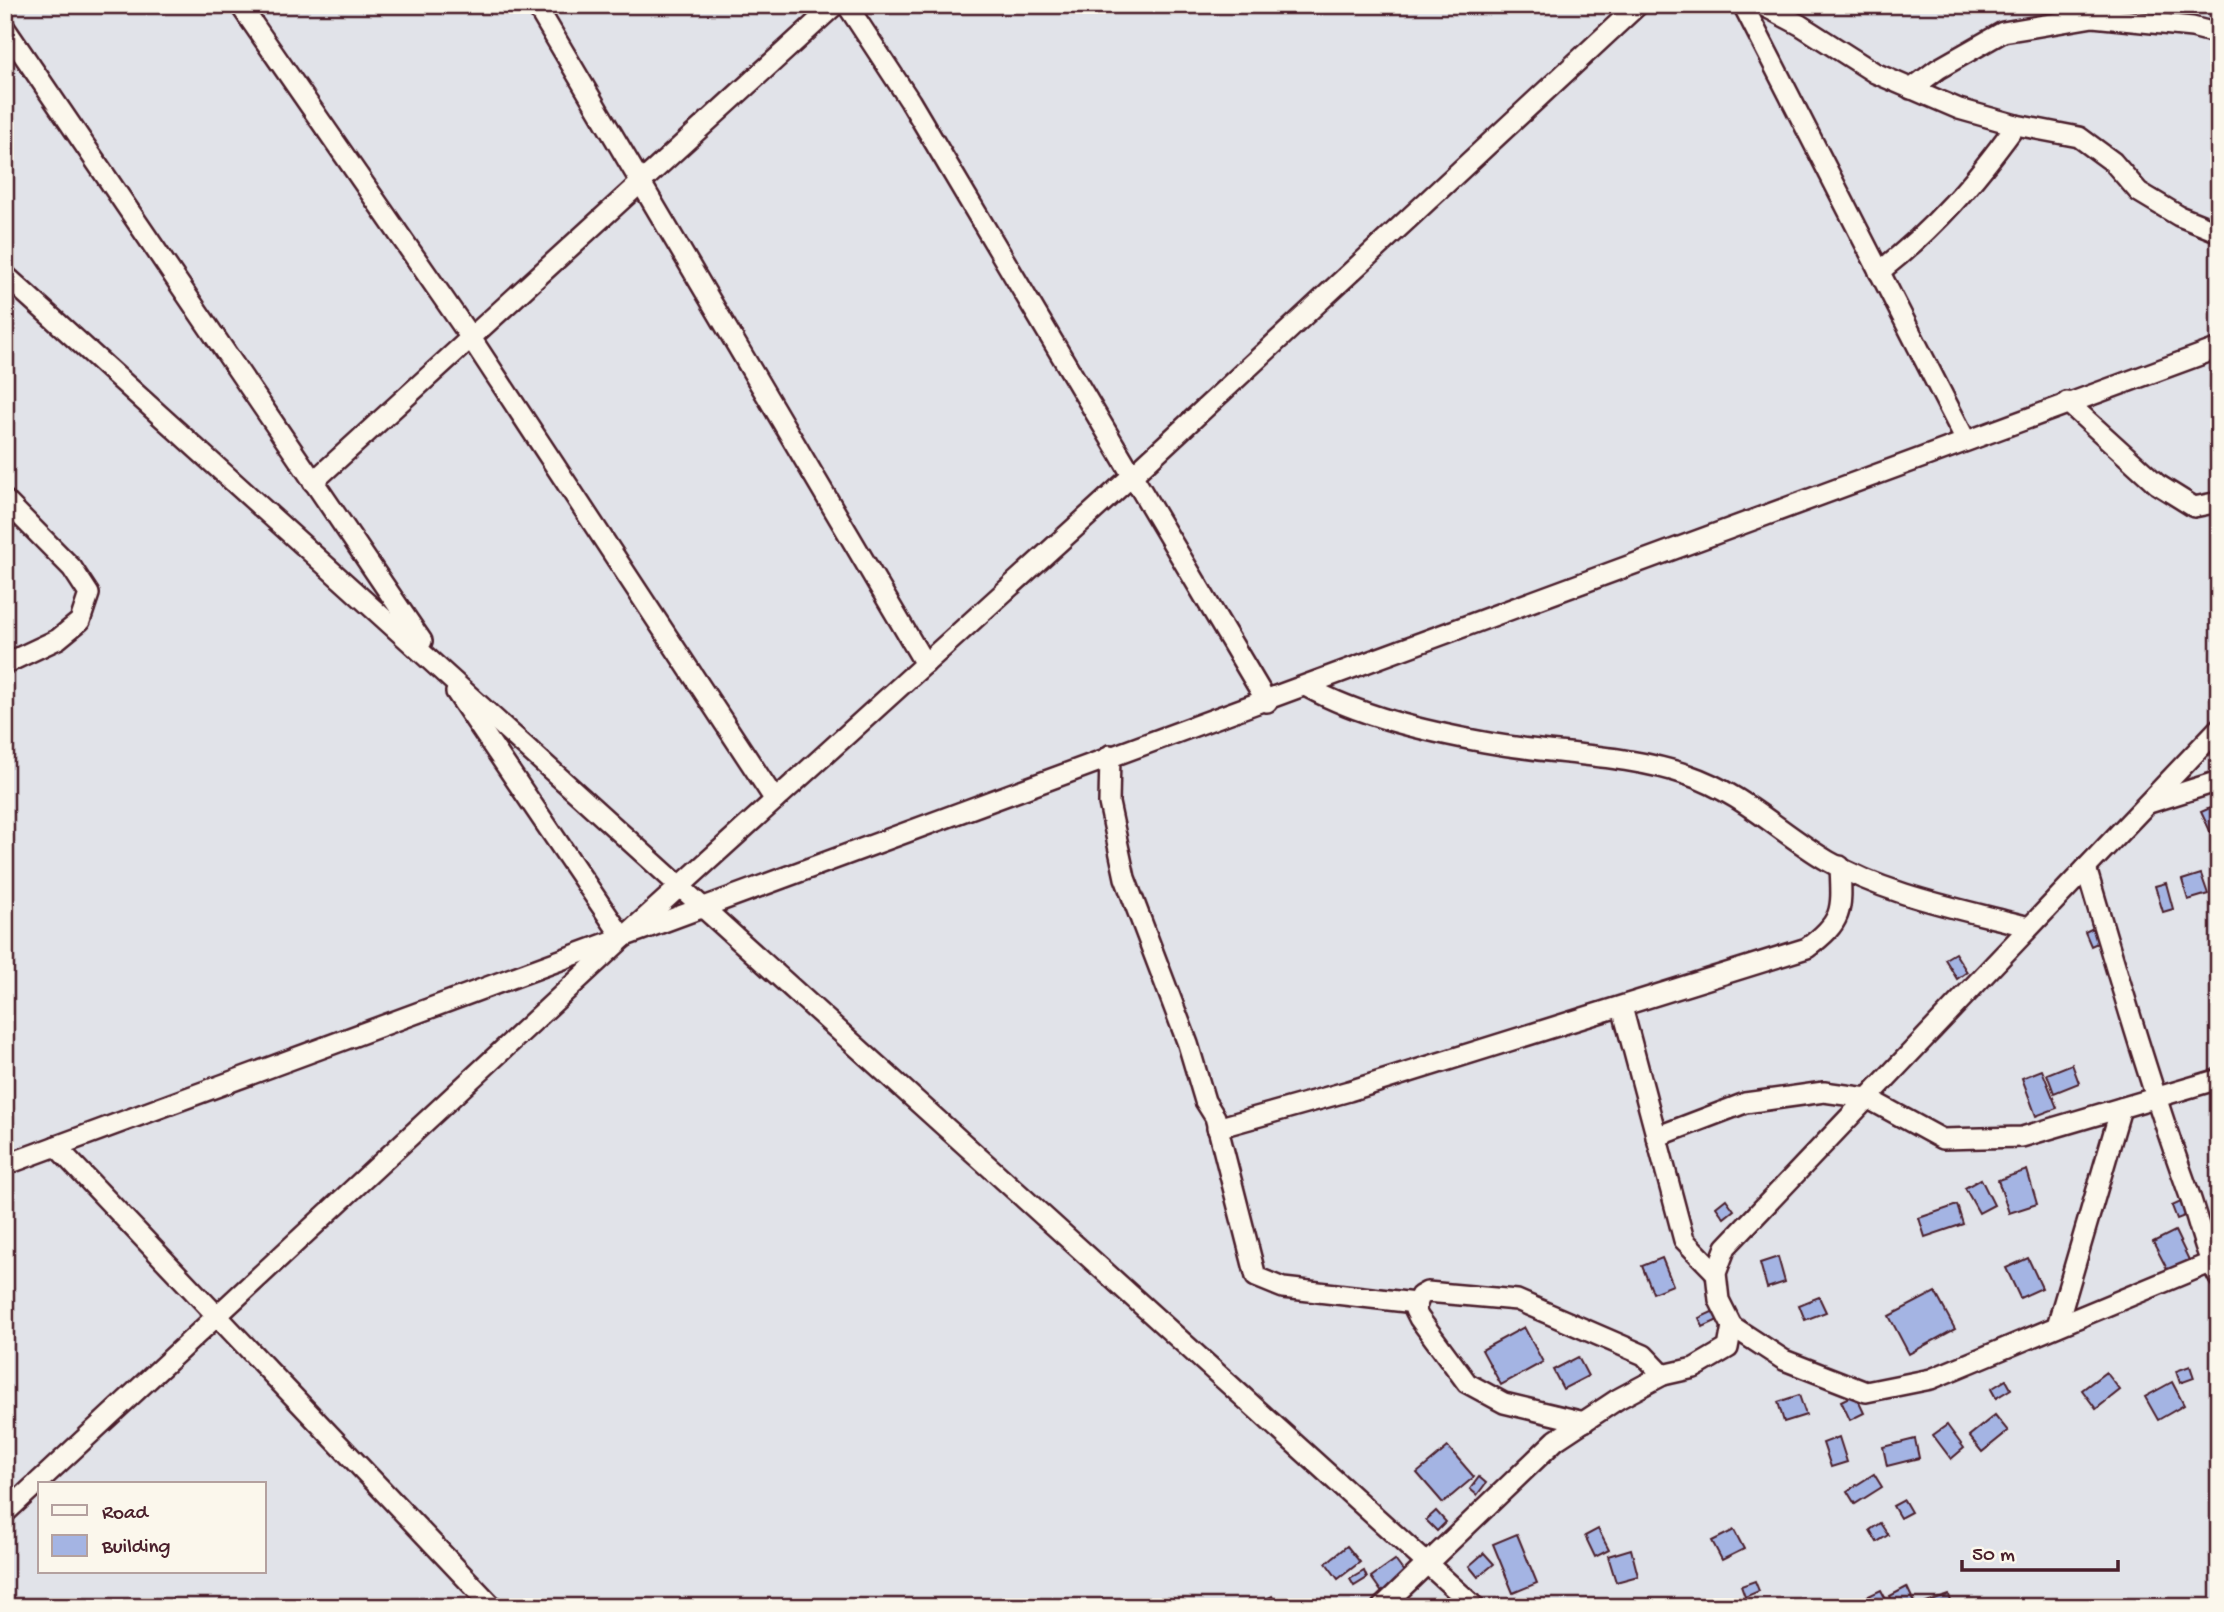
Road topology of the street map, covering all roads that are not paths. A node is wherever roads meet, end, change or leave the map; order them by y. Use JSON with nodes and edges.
{"nodes":[{"id":1,"x":240,"y":5,"type":"edge"},
{"id":2,"x":536,"y":5,"type":"edge"},
{"id":3,"x":835,"y":5,"type":"edge"},
{"id":4,"x":847,"y":5,"type":"edge"},
{"id":5,"x":1638,"y":5,"type":"edge"},
{"id":6,"x":1743,"y":5,"type":"edge"},
{"id":7,"x":1762,"y":5,"type":"edge"},
{"id":8,"x":5,"y":28,"type":"edge"},
{"id":9,"x":2219,"y":34,"type":"edge"},
{"id":10,"x":1911,"y":89,"type":"junction"},
{"id":11,"x":2016,"y":125,"type":"junction"},
{"id":12,"x":639,"y":184,"type":"junction"},
{"id":13,"x":2219,"y":232,"type":"edge"},
{"id":14,"x":1879,"y":272,"type":"junction"},
{"id":15,"x":5,"y":275,"type":"edge"},
{"id":16,"x":471,"y":338,"type":"junction"},
{"id":17,"x":2219,"y":348,"type":"edge"},
{"id":18,"x":2067,"y":402,"type":"junction"},
{"id":19,"x":1965,"y":439,"type":"junction"},
{"id":20,"x":1133,"y":475,"type":"junction"},
{"id":21,"x":313,"y":482,"type":"junction"},
{"id":22,"x":5,"y":500,"type":"edge"},
{"id":23,"x":2219,"y":502,"type":"edge"},
{"id":24,"x":5,"y":664,"type":"edge"},
{"id":25,"x":925,"y":664,"type":"junction"},
{"id":26,"x":440,"y":668,"type":"junction"},
{"id":27,"x":1307,"y":687,"type":"junction"},
{"id":28,"x":1267,"y":702,"type":"junction"},
{"id":29,"x":2219,"y":728,"type":"edge"},
{"id":30,"x":1110,"y":755,"type":"junction"},
{"id":31,"x":2219,"y":782,"type":"edge"},
{"id":32,"x":775,"y":800,"type":"junction"},
{"id":33,"x":2147,"y":804,"type":"junction"},
{"id":34,"x":1840,"y":866,"type":"junction"},
{"id":35,"x":2086,"y":867,"type":"junction"},
{"id":36,"x":681,"y":885,"type":"junction"},
{"id":37,"x":707,"y":908,"type":"junction"},
{"id":38,"x":2029,"y":928,"type":"junction"},
{"id":39,"x":623,"y":938,"type":"junction"},
{"id":40,"x":1622,"y":1007,"type":"junction"},
{"id":41,"x":2219,"y":1079,"type":"edge"},
{"id":42,"x":1867,"y":1098,"type":"junction"},
{"id":43,"x":2155,"y":1098,"type":"junction"},
{"id":44,"x":2121,"y":1108,"type":"junction"},
{"id":45,"x":1217,"y":1128,"type":"junction"},
{"id":46,"x":1656,"y":1137,"type":"junction"},
{"id":47,"x":56,"y":1146,"type":"junction"},
{"id":48,"x":5,"y":1165,"type":"edge"},
{"id":49,"x":2214,"y":1270,"type":"edge"},
{"id":50,"x":1716,"y":1273,"type":"junction"},
{"id":51,"x":1415,"y":1303,"type":"junction"},
{"id":52,"x":219,"y":1315,"type":"junction"},
{"id":53,"x":1732,"y":1326,"type":"junction"},
{"id":54,"x":2057,"y":1326,"type":"junction"},
{"id":55,"x":1663,"y":1376,"type":"junction"},
{"id":56,"x":1584,"y":1422,"type":"junction"},
{"id":57,"x":38,"y":1482,"type":"edge"},
{"id":58,"x":39,"y":1482,"type":"edge"},
{"id":59,"x":5,"y":1513,"type":"edge"},
{"id":60,"x":1426,"y":1566,"type":"junction"},
{"id":61,"x":493,"y":1607,"type":"edge"},
{"id":62,"x":1382,"y":1607,"type":"edge"},
{"id":63,"x":1475,"y":1607,"type":"edge"}],
"edges":[{"from":1,"to":16,"type":"street"},
{"from":2,"to":12,"type":"street"},
{"from":3,"to":12,"type":"street"},
{"from":4,"to":20,"type":"street"},
{"from":5,"to":20,"type":"street"},
{"from":6,"to":14,"type":"street"},
{"from":7,"to":10,"type":"street"},
{"from":8,"to":21,"type":"street"},
{"from":9,"to":10,"type":"street"},
{"from":10,"to":11,"type":"street"},
{"from":11,"to":13,"type":"street"},
{"from":11,"to":14,"type":"street"},
{"from":12,"to":16,"type":"street"},
{"from":12,"to":25,"type":"street"},
{"from":14,"to":19,"type":"street"},
{"from":15,"to":26,"type":"street"},
{"from":16,"to":21,"type":"street"},
{"from":16,"to":32,"type":"street"},
{"from":17,"to":18,"type":"street"},
{"from":18,"to":19,"type":"street"},
{"from":18,"to":23,"type":"street"},
{"from":19,"to":27,"type":"street"},
{"from":20,"to":25,"type":"street"},
{"from":20,"to":28,"type":"street"},
{"from":21,"to":26,"type":"street"},
{"from":22,"to":24,"type":"street"},
{"from":25,"to":32,"type":"street"},
{"from":26,"to":36,"type":"street"},
{"from":26,"to":39,"type":"street"},
{"from":27,"to":28,"type":"street"},
{"from":27,"to":34,"type":"street"},
{"from":28,"to":30,"type":"street"},
{"from":29,"to":33,"type":"street"},
{"from":30,"to":37,"type":"street"},
{"from":30,"to":45,"type":"street"},
{"from":31,"to":33,"type":"street"},
{"from":32,"to":36,"type":"street"},
{"from":33,"to":35,"type":"street"},
{"from":34,"to":38,"type":"street"},
{"from":34,"to":40,"type":"street"},
{"from":35,"to":38,"type":"street"},
{"from":35,"to":43,"type":"street"},
{"from":36,"to":37,"type":"street"},
{"from":36,"to":39,"type":"street"},
{"from":37,"to":39,"type":"street"},
{"from":37,"to":60,"type":"street"},
{"from":38,"to":42,"type":"street"},
{"from":39,"to":47,"type":"street"},
{"from":39,"to":52,"type":"street"},
{"from":40,"to":45,"type":"street"},
{"from":40,"to":46,"type":"street"},
{"from":41,"to":43,"type":"street"},
{"from":42,"to":44,"type":"street"},
{"from":42,"to":46,"type":"street"},
{"from":42,"to":50,"type":"street"},
{"from":43,"to":44,"type":"street"},
{"from":43,"to":49,"type":"street"},
{"from":44,"to":54,"type":"street"},
{"from":45,"to":51,"type":"street"},
{"from":46,"to":50,"type":"street"},
{"from":47,"to":48,"type":"street"},
{"from":47,"to":52,"type":"street"},
{"from":49,"to":54,"type":"street"},
{"from":50,"to":53,"type":"street"},
{"from":51,"to":55,"type":"street"},
{"from":51,"to":56,"type":"street"},
{"from":52,"to":58,"type":"street"},
{"from":52,"to":61,"type":"street"},
{"from":53,"to":54,"type":"street"},
{"from":53,"to":55,"type":"street"},
{"from":55,"to":56,"type":"street"},
{"from":56,"to":60,"type":"street"},
{"from":57,"to":59,"type":"street"},
{"from":60,"to":62,"type":"street"},
{"from":60,"to":63,"type":"street"}]}
